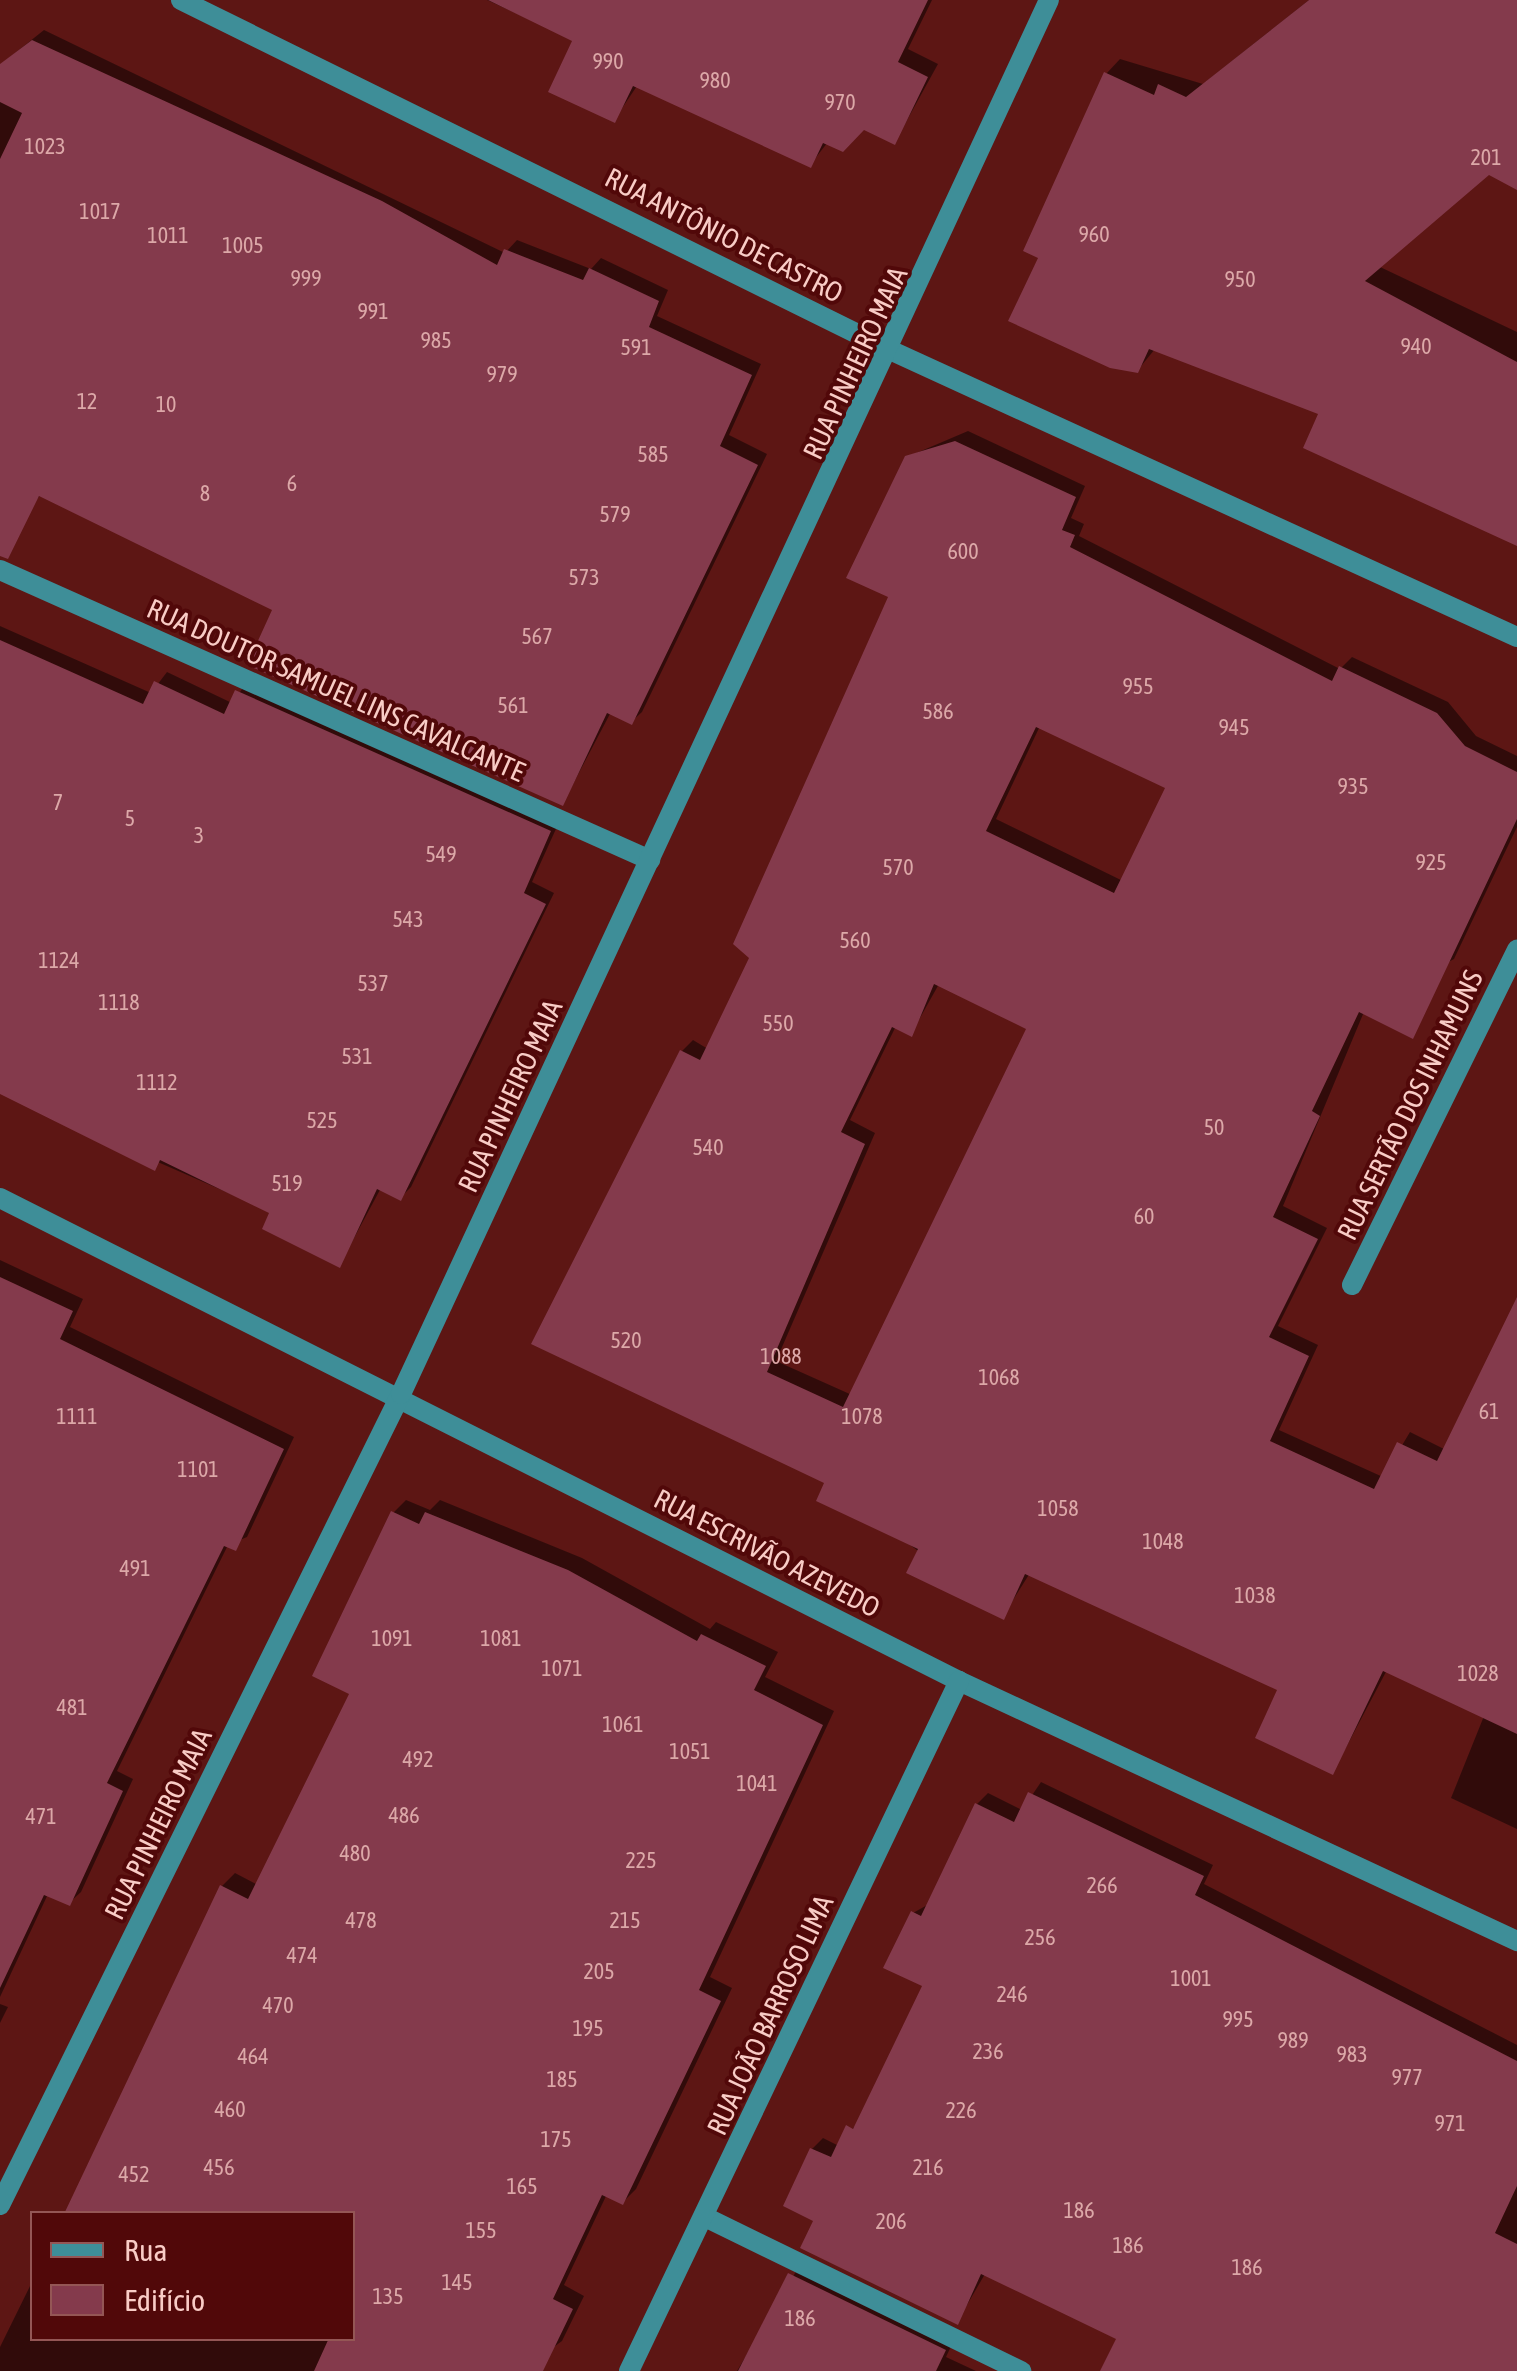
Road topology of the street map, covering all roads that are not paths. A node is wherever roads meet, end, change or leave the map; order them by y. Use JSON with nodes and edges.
{"nodes":[{"id":1,"x":181,"y":0,"type":"edge"},
{"id":2,"x":1048,"y":0,"type":"edge"},
{"id":3,"x":892,"y":351,"type":"junction"},
{"id":4,"x":0,"y":570,"type":"edge"},
{"id":5,"x":1517,"y":638,"type":"edge"},
{"id":6,"x":650,"y":860,"type":"junction"},
{"id":7,"x":1517,"y":948,"type":"edge"},
{"id":8,"x":0,"y":1198,"type":"edge"},
{"id":9,"x":1352,"y":1286,"type":"dead end"},
{"id":10,"x":401,"y":1394,"type":"junction"},
{"id":11,"x":959,"y":1680,"type":"junction"},
{"id":12,"x":1517,"y":1941,"type":"edge"},
{"id":13,"x":0,"y":2205,"type":"edge"},
{"id":14,"x":705,"y":2217,"type":"junction"},
{"id":15,"x":629,"y":2371,"type":"edge"},
{"id":16,"x":1021,"y":2371,"type":"edge"}],
"edges":[{"from":1,"to":3,"type":"street","name":"RUA ANTÔNIO DE CASTRO"},
{"from":2,"to":3,"type":"street","name":"RUA PINHEIRO MAIA"},
{"from":3,"to":5,"type":"street","name":"RUA ANTÔNIO DE CASTRO"},
{"from":3,"to":6,"type":"street","name":"RUA PINHEIRO MAIA"},
{"from":4,"to":6,"type":"street","name":"RUA DOUTOR SAMUEL LINS CAVALCANTE"},
{"from":6,"to":10,"type":"street","name":"RUA PINHEIRO MAIA"},
{"from":7,"to":9,"type":"street","name":"RUA SERTÃO DOS INHAMUNS"},
{"from":8,"to":10,"type":"street","name":"RUA ESCRIVÃO AZEVEDO"},
{"from":10,"to":11,"type":"street","name":"RUA ESCRIVÃO AZEVEDO"},
{"from":10,"to":13,"type":"street","name":"RUA PINHEIRO MAIA"},
{"from":11,"to":12,"type":"street","name":"RUA ESCRIVÃO AZEVEDO"},
{"from":11,"to":14,"type":"street","name":"RUA JOÃO BARROSO LIMA"},
{"from":14,"to":15,"type":"street","name":"RUA JOÃO BARROSO LIMA"},
{"from":14,"to":16,"type":"street"}]}
